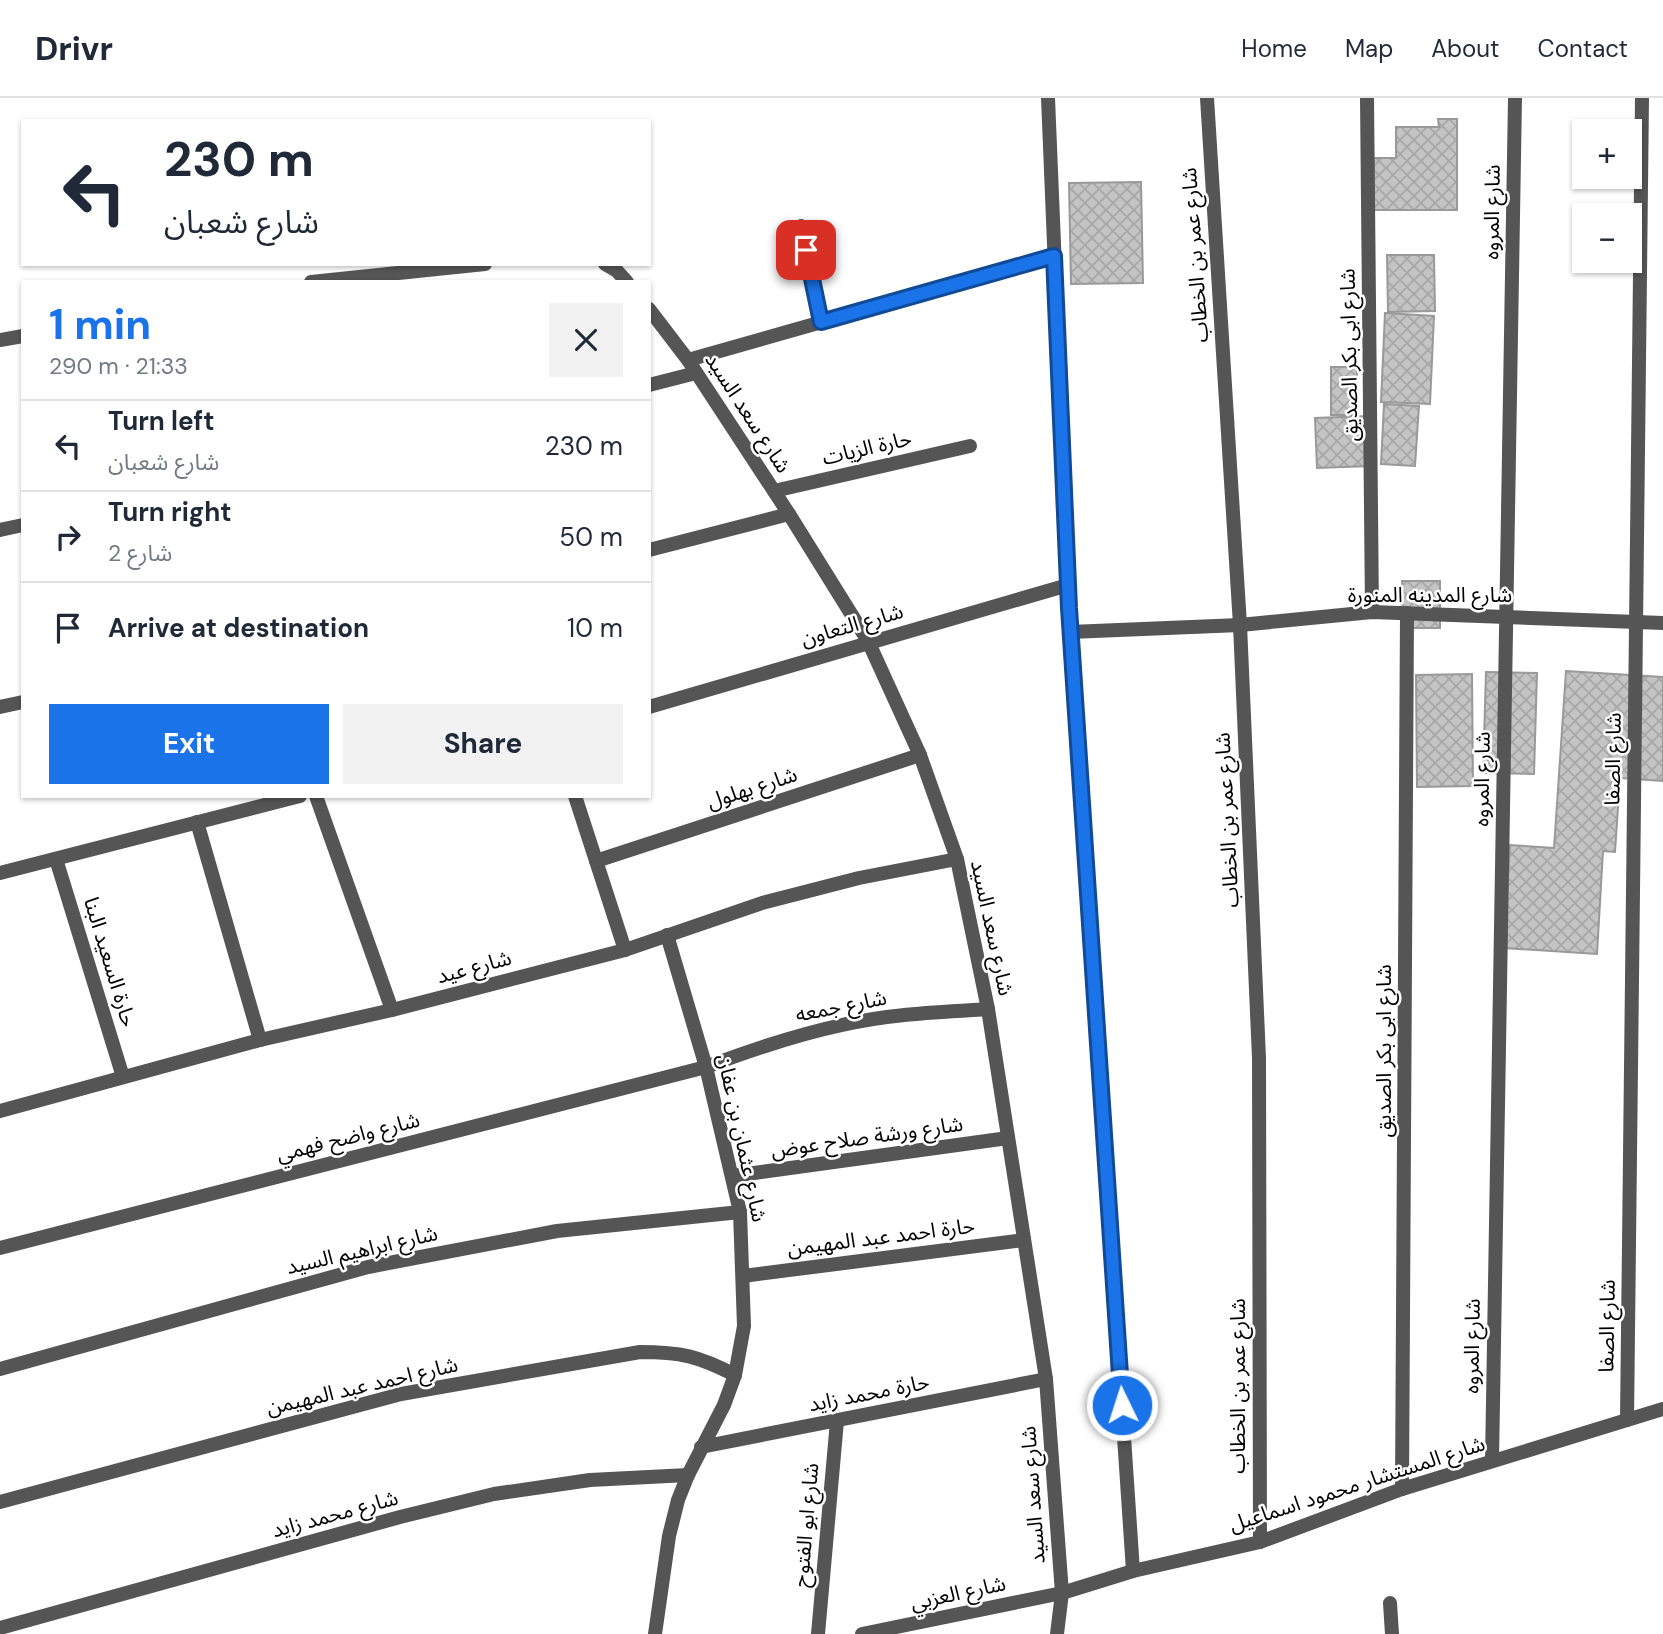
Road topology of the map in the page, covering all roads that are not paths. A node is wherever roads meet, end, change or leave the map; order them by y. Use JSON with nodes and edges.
{"nodes":[{"id":1,"x":1048,"y":98,"type":"edge"},
{"id":2,"x":1207,"y":98,"type":"edge"},
{"id":3,"x":1367,"y":98,"type":"edge"},
{"id":4,"x":1515,"y":98,"type":"edge"},
{"id":5,"x":1642,"y":98,"type":"edge"},
{"id":6,"x":801,"y":226,"type":"dead end"},
{"id":7,"x":1054,"y":256,"type":"junction"},
{"id":8,"x":466,"y":266,"type":"edge"},
{"id":9,"x":608,"y":266,"type":"edge"},
{"id":10,"x":330,"y":280,"type":"edge"},
{"id":11,"x":625,"y":280,"type":"edge"},
{"id":12,"x":651,"y":312,"type":"edge"},
{"id":13,"x":821,"y":322,"type":"junction"},
{"id":14,"x":21,"y":336,"type":"edge"},
{"id":15,"x":0,"y":341,"type":"edge"},
{"id":16,"x":688,"y":360,"type":"junction"},
{"id":17,"x":696,"y":373,"type":"junction"},
{"id":18,"x":651,"y":384,"type":"edge"},
{"id":19,"x":970,"y":446,"type":"dead end"},
{"id":20,"x":774,"y":491,"type":"junction"},
{"id":21,"x":789,"y":514,"type":"junction"},
{"id":22,"x":21,"y":525,"type":"edge"},
{"id":23,"x":0,"y":530,"type":"edge"},
{"id":24,"x":651,"y":549,"type":"edge"},
{"id":25,"x":1068,"y":585,"type":"junction"},
{"id":26,"x":1372,"y":611,"type":"junction"},
{"id":27,"x":1407,"y":613,"type":"junction"},
{"id":28,"x":1506,"y":616,"type":"junction"},
{"id":29,"x":1636,"y":622,"type":"junction"},
{"id":30,"x":1663,"y":623,"type":"edge"},
{"id":31,"x":1240,"y":625,"type":"junction"},
{"id":32,"x":1070,"y":632,"type":"junction"},
{"id":33,"x":868,"y":641,"type":"junction"},
{"id":34,"x":21,"y":702,"type":"edge"},
{"id":35,"x":651,"y":706,"type":"edge"},
{"id":36,"x":0,"y":707,"type":"edge"},
{"id":37,"x":920,"y":755,"type":"junction"},
{"id":38,"x":292,"y":798,"type":"edge"},
{"id":39,"x":317,"y":798,"type":"edge"},
{"id":40,"x":576,"y":798,"type":"edge"},
{"id":41,"x":197,"y":822,"type":"junction"},
{"id":42,"x":56,"y":859,"type":"junction"},
{"id":43,"x":957,"y":859,"type":"junction"},
{"id":44,"x":596,"y":861,"type":"junction"},
{"id":45,"x":0,"y":873,"type":"edge"},
{"id":46,"x":667,"y":935,"type":"junction"},
{"id":47,"x":625,"y":950,"type":"junction"},
{"id":48,"x":988,"y":1009,"type":"junction"},
{"id":49,"x":392,"y":1010,"type":"junction"},
{"id":50,"x":260,"y":1040,"type":"junction"},
{"id":51,"x":706,"y":1067,"type":"junction"},
{"id":52,"x":123,"y":1077,"type":"junction"},
{"id":53,"x":0,"y":1111,"type":"edge"},
{"id":54,"x":1008,"y":1139,"type":"junction"},
{"id":55,"x":732,"y":1176,"type":"junction"},
{"id":56,"x":740,"y":1212,"type":"junction"},
{"id":57,"x":1024,"y":1240,"type":"junction"},
{"id":58,"x":0,"y":1248,"type":"edge"},
{"id":59,"x":743,"y":1276,"type":"junction"},
{"id":60,"x":0,"y":1369,"type":"edge"},
{"id":61,"x":735,"y":1375,"type":"junction"},
{"id":62,"x":1046,"y":1380,"type":"junction"},
{"id":63,"x":1663,"y":1409,"type":"edge"},
{"id":64,"x":1627,"y":1420,"type":"junction"},
{"id":65,"x":837,"y":1421,"type":"junction"},
{"id":66,"x":701,"y":1447,"type":"junction"},
{"id":67,"x":1492,"y":1461,"type":"junction"},
{"id":68,"x":688,"y":1475,"type":"junction"},
{"id":69,"x":1402,"y":1489,"type":"junction"},
{"id":70,"x":0,"y":1502,"type":"edge"},
{"id":71,"x":1259,"y":1542,"type":"junction"},
{"id":72,"x":1133,"y":1571,"type":"junction"},
{"id":73,"x":1062,"y":1593,"type":"junction"},
{"id":74,"x":1390,"y":1603,"type":"dead end"},
{"id":75,"x":0,"y":1628,"type":"edge"},
{"id":76,"x":655,"y":1634,"type":"edge"},
{"id":77,"x":818,"y":1634,"type":"edge"},
{"id":78,"x":862,"y":1634,"type":"edge"},
{"id":79,"x":1057,"y":1634,"type":"edge"},
{"id":80,"x":1392,"y":1634,"type":"edge"}],
"edges":[{"from":1,"to":7,"type":"street"},
{"from":2,"to":31,"type":"street","name":"شارع عمر بن الخطاب"},
{"from":3,"to":26,"type":"street","name":"شارع ابى بكر الصديق"},
{"from":4,"to":28,"type":"street","name":"شارع المروه"},
{"from":5,"to":29,"type":"street","name":"شارع الصفا"},
{"from":6,"to":13,"type":"street"},
{"from":7,"to":13,"type":"street"},
{"from":7,"to":25,"type":"street"},
{"from":8,"to":10,"type":"street"},
{"from":9,"to":11,"type":"street"},
{"from":12,"to":16,"type":"street","name":"شارع سعد السيد"},
{"from":13,"to":16,"type":"street"},
{"from":14,"to":15,"type":"street"},
{"from":16,"to":17,"type":"street","name":"شارع سعد السيد"},
{"from":17,"to":18,"type":"street"},
{"from":17,"to":20,"type":"street","name":"شارع سعد السيد"},
{"from":19,"to":20,"type":"street","name":"حارة الزيات"},
{"from":20,"to":21,"type":"street","name":"شارع سعد السيد"},
{"from":21,"to":24,"type":"street"},
{"from":21,"to":33,"type":"street","name":"شارع سعد السيد"},
{"from":22,"to":23,"type":"street"},
{"from":25,"to":32,"type":"street"},
{"from":25,"to":33,"type":"street","name":"شارع التعاون"},
{"from":26,"to":27,"type":"street","name":"شارع المدينه المنورة"},
{"from":26,"to":31,"type":"street","name":"شارع المدينه المنورة"},
{"from":27,"to":28,"type":"street","name":"شارع المدينه المنورة"},
{"from":27,"to":69,"type":"street","name":"شارع ابى بكر الصديق"},
{"from":28,"to":29,"type":"street","name":"شارع المدينه المنورة"},
{"from":28,"to":67,"type":"street","name":"شارع المروه"},
{"from":29,"to":30,"type":"street","name":"شارع المدينه المنورة"},
{"from":29,"to":64,"type":"street","name":"شارع الصفا"},
{"from":31,"to":32,"type":"street","name":"شارع المدينه المنورة"},
{"from":31,"to":71,"type":"street","name":"شارع عمر بن الخطاب"},
{"from":32,"to":72,"type":"street"},
{"from":33,"to":35,"type":"street","name":"شارع التعاون"},
{"from":33,"to":37,"type":"street","name":"شارع سعد السيد"},
{"from":34,"to":36,"type":"street"},
{"from":37,"to":43,"type":"street","name":"شارع سعد السيد"},
{"from":37,"to":44,"type":"street","name":"شارع بهلول"},
{"from":38,"to":41,"type":"street"},
{"from":39,"to":49,"type":"street"},
{"from":40,"to":44,"type":"street"},
{"from":41,"to":42,"type":"street"},
{"from":41,"to":50,"type":"street"},
{"from":42,"to":45,"type":"street"},
{"from":42,"to":52,"type":"street","name":"حارة السعيد البنا"},
{"from":43,"to":46,"type":"street","name":"شارع عيد"},
{"from":43,"to":48,"type":"street","name":"شارع سعد السيد"},
{"from":44,"to":47,"type":"street"},
{"from":46,"to":47,"type":"street","name":"شارع عيد"},
{"from":46,"to":51,"type":"street","name":"شارع عثمان بن عفان"},
{"from":47,"to":49,"type":"street","name":"شارع عيد"},
{"from":48,"to":51,"type":"street","name":"شارع جمعه"},
{"from":48,"to":54,"type":"street","name":"شارع سعد السيد"},
{"from":49,"to":50,"type":"street","name":"شارع عيد"},
{"from":50,"to":52,"type":"street","name":"شارع عيد"},
{"from":51,"to":55,"type":"street","name":"شارع عثمان بن عفان"},
{"from":51,"to":58,"type":"street","name":"شارع واضح فهمي"},
{"from":52,"to":53,"type":"street","name":"شارع عيد"},
{"from":54,"to":55,"type":"street","name":"شارع ورشة صلاح عوض"},
{"from":54,"to":57,"type":"street","name":"شارع سعد السيد"},
{"from":55,"to":56,"type":"street","name":"شارع عثمان بن عفان"},
{"from":56,"to":59,"type":"street","name":"شارع عثمان بن عفان"},
{"from":56,"to":60,"type":"street","name":"شارع ابراهيم السيد"},
{"from":57,"to":59,"type":"street","name":"حارة احمد عبد المهيمن"},
{"from":57,"to":62,"type":"street","name":"شارع سعد السيد"},
{"from":59,"to":61,"type":"street","name":"شارع عثمان بن عفان"},
{"from":61,"to":66,"type":"street","name":"شارع عثمان بن عفان"},
{"from":61,"to":70,"type":"street","name":"شارع احمد عبد المهيمن"},
{"from":62,"to":65,"type":"street","name":"حارة محمد زايد"},
{"from":62,"to":73,"type":"street","name":"شارع سعد السيد"},
{"from":63,"to":64,"type":"street","name":"شارع المستشار محمود اسماعيل"},
{"from":64,"to":67,"type":"street","name":"شارع المستشار محمود اسماعيل"},
{"from":65,"to":66,"type":"street","name":"حارة محمد زايد"},
{"from":65,"to":77,"type":"street","name":"شارع ابو الفتوح"},
{"from":66,"to":68,"type":"street","name":"شارع عثمان بن عفان"},
{"from":67,"to":69,"type":"street","name":"شارع المستشار محمود اسماعيل"},
{"from":68,"to":75,"type":"street","name":"شارع محمد زايد"},
{"from":68,"to":76,"type":"street","name":"شارع عثمان بن عفان"},
{"from":69,"to":71,"type":"street","name":"شارع المستشار محمود اسماعيل"},
{"from":71,"to":72,"type":"street","name":"شارع المستشار محمود اسماعيل"},
{"from":72,"to":73,"type":"street","name":"شارع المستشار محمود اسماعيل"},
{"from":73,"to":78,"type":"street","name":"شارع العزبي"},
{"from":73,"to":79,"type":"street","name":"شارع سعد السيد"},
{"from":74,"to":80,"type":"street"}]}
